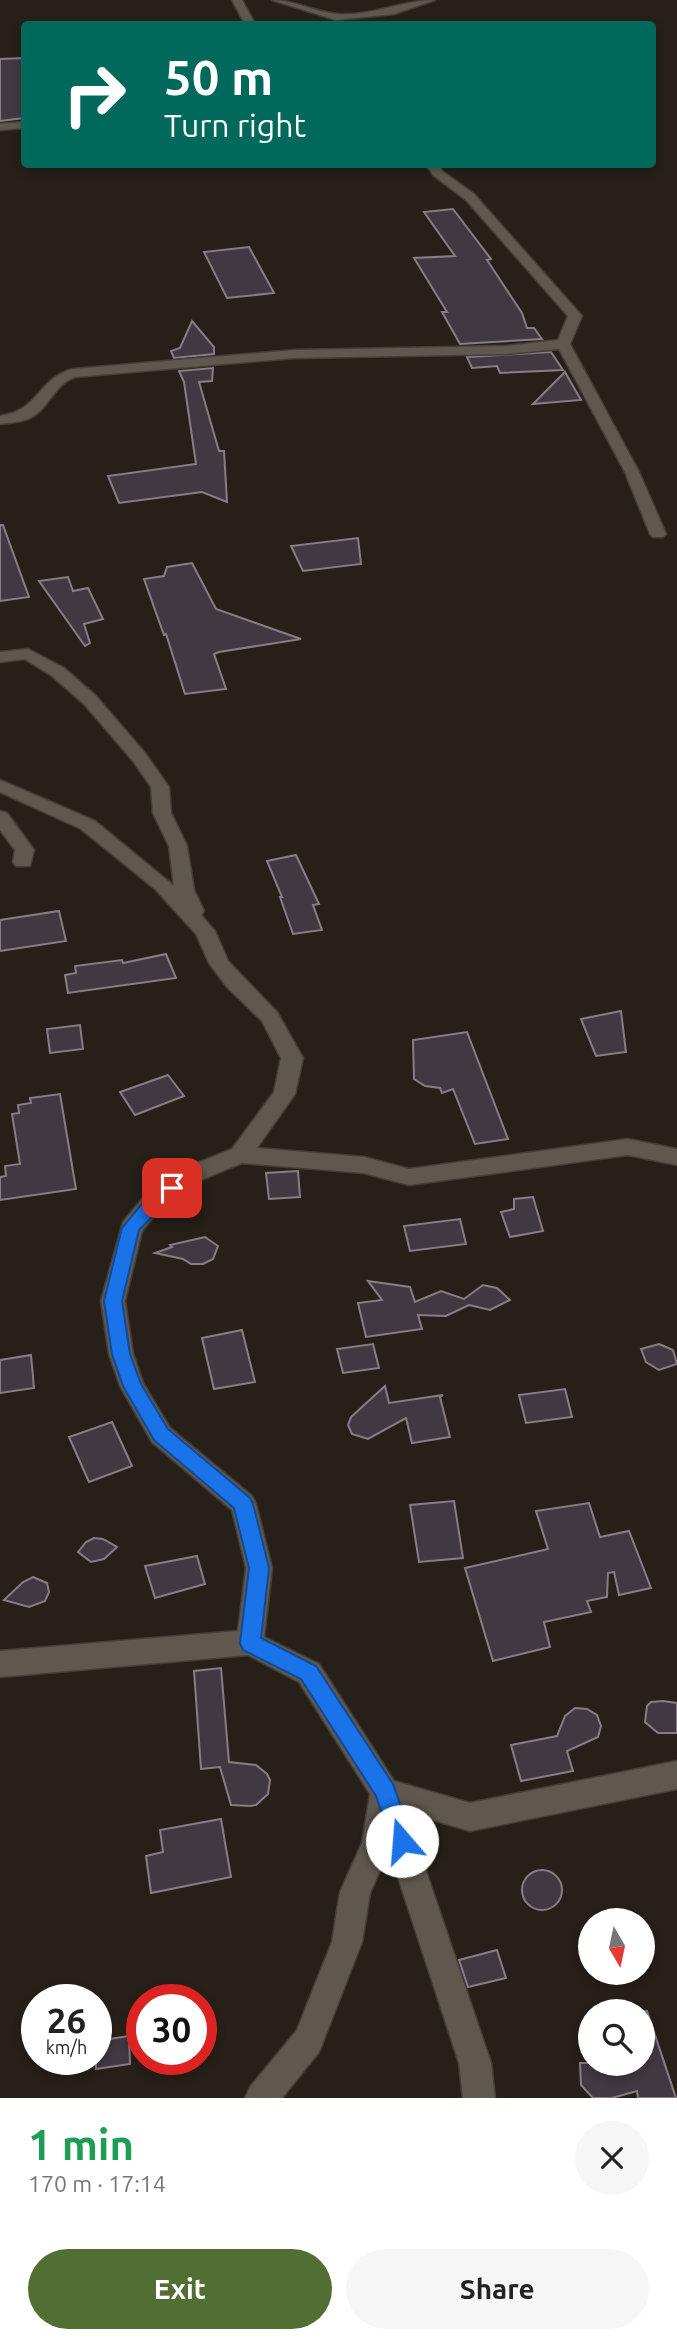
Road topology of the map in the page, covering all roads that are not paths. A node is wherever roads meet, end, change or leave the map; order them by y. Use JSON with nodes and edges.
{"nodes":[{"id":1,"x":237,"y":0,"type":"edge"},
{"id":2,"x":277,"y":0,"type":"edge"},
{"id":3,"x":430,"y":0,"type":"edge"},
{"id":4,"x":248,"y":21,"type":"edge"},
{"id":5,"x":21,"y":125,"type":"edge"},
{"id":6,"x":0,"y":127,"type":"edge"},
{"id":7,"x":434,"y":168,"type":"edge"},
{"id":8,"x":563,"y":344,"type":"junction"},
{"id":9,"x":0,"y":420,"type":"edge"},
{"id":10,"x":658,"y":534,"type":"dead end"},
{"id":11,"x":0,"y":657,"type":"edge"},
{"id":12,"x":0,"y":785,"type":"edge"},
{"id":13,"x":0,"y":817,"type":"edge"},
{"id":14,"x":23,"y":862,"type":"dead end"},
{"id":15,"x":205,"y":931,"type":"junction"},
{"id":16,"x":240,"y":1155,"type":"junction"},
{"id":17,"x":677,"y":1157,"type":"edge"},
{"id":18,"x":250,"y":1643,"type":"junction"},
{"id":19,"x":0,"y":1664,"type":"edge"},
{"id":20,"x":677,"y":1775,"type":"edge"},
{"id":21,"x":386,"y":1791,"type":"junction"},
{"id":22,"x":261,"y":2098,"type":"edge"},
{"id":23,"x":479,"y":2098,"type":"edge"}],
"edges":[{"from":1,"to":4,"type":"street"},
{"from":2,"to":3,"type":"street"},
{"from":5,"to":6,"type":"street"},
{"from":7,"to":8,"type":"street"},
{"from":8,"to":9,"type":"street"},
{"from":8,"to":10,"type":"street"},
{"from":11,"to":15,"type":"street"},
{"from":12,"to":15,"type":"street"},
{"from":13,"to":14,"type":"street"},
{"from":15,"to":16,"type":"street"},
{"from":16,"to":17,"type":"street"},
{"from":16,"to":18,"type":"street"},
{"from":18,"to":19,"type":"street"},
{"from":18,"to":21,"type":"street"},
{"from":20,"to":21,"type":"street"},
{"from":21,"to":22,"type":"street"},
{"from":21,"to":23,"type":"street"}]}
